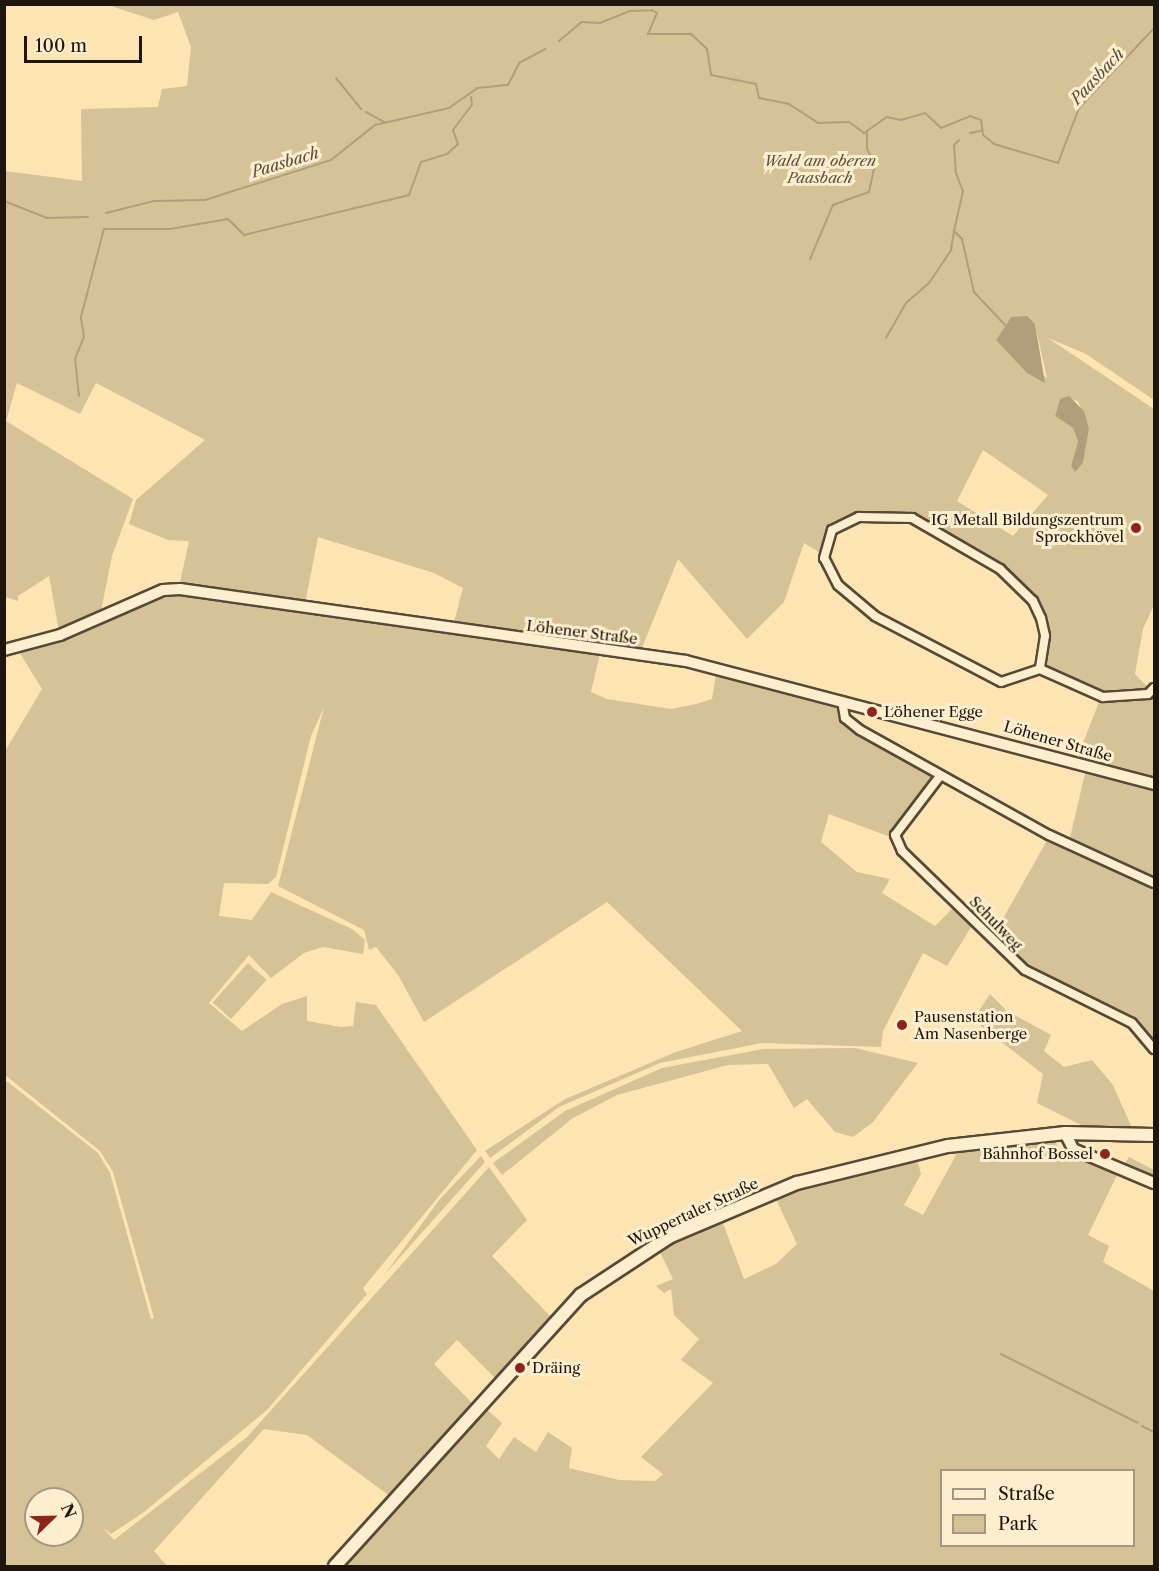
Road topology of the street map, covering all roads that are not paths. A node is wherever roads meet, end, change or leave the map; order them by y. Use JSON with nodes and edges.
{"nodes":[{"id":1,"x":4,"y":650,"type":"edge"},
{"id":2,"x":1040,"y":669,"type":"junction"},
{"id":3,"x":1155,"y":688,"type":"edge"},
{"id":4,"x":842,"y":701,"type":"junction"},
{"id":5,"x":940,"y":776,"type":"junction"},
{"id":6,"x":1155,"y":784,"type":"edge"},
{"id":7,"x":1155,"y":883,"type":"edge"},
{"id":8,"x":1155,"y":1049,"type":"edge"},
{"id":9,"x":1065,"y":1134,"type":"junction"},
{"id":10,"x":1155,"y":1135,"type":"edge"},
{"id":11,"x":1155,"y":1183,"type":"edge"},
{"id":12,"x":335,"y":1566,"type":"edge"}],
"edges":[{"from":1,"to":4,"type":"street","name":"Löhener Straße"},
{"from":2,"to":2,"type":"street"},
{"from":2,"to":3,"type":"street"},
{"from":4,"to":5,"type":"street"},
{"from":4,"to":6,"type":"street","name":"Löhener Straße"},
{"from":5,"to":7,"type":"street"},
{"from":5,"to":8,"type":"street","name":"Schulweg"},
{"from":9,"to":10,"type":"main road","name":"Wuppertaler Straße"},
{"from":9,"to":11,"type":"street"},
{"from":9,"to":12,"type":"main road","name":"Wuppertaler Straße"}]}
